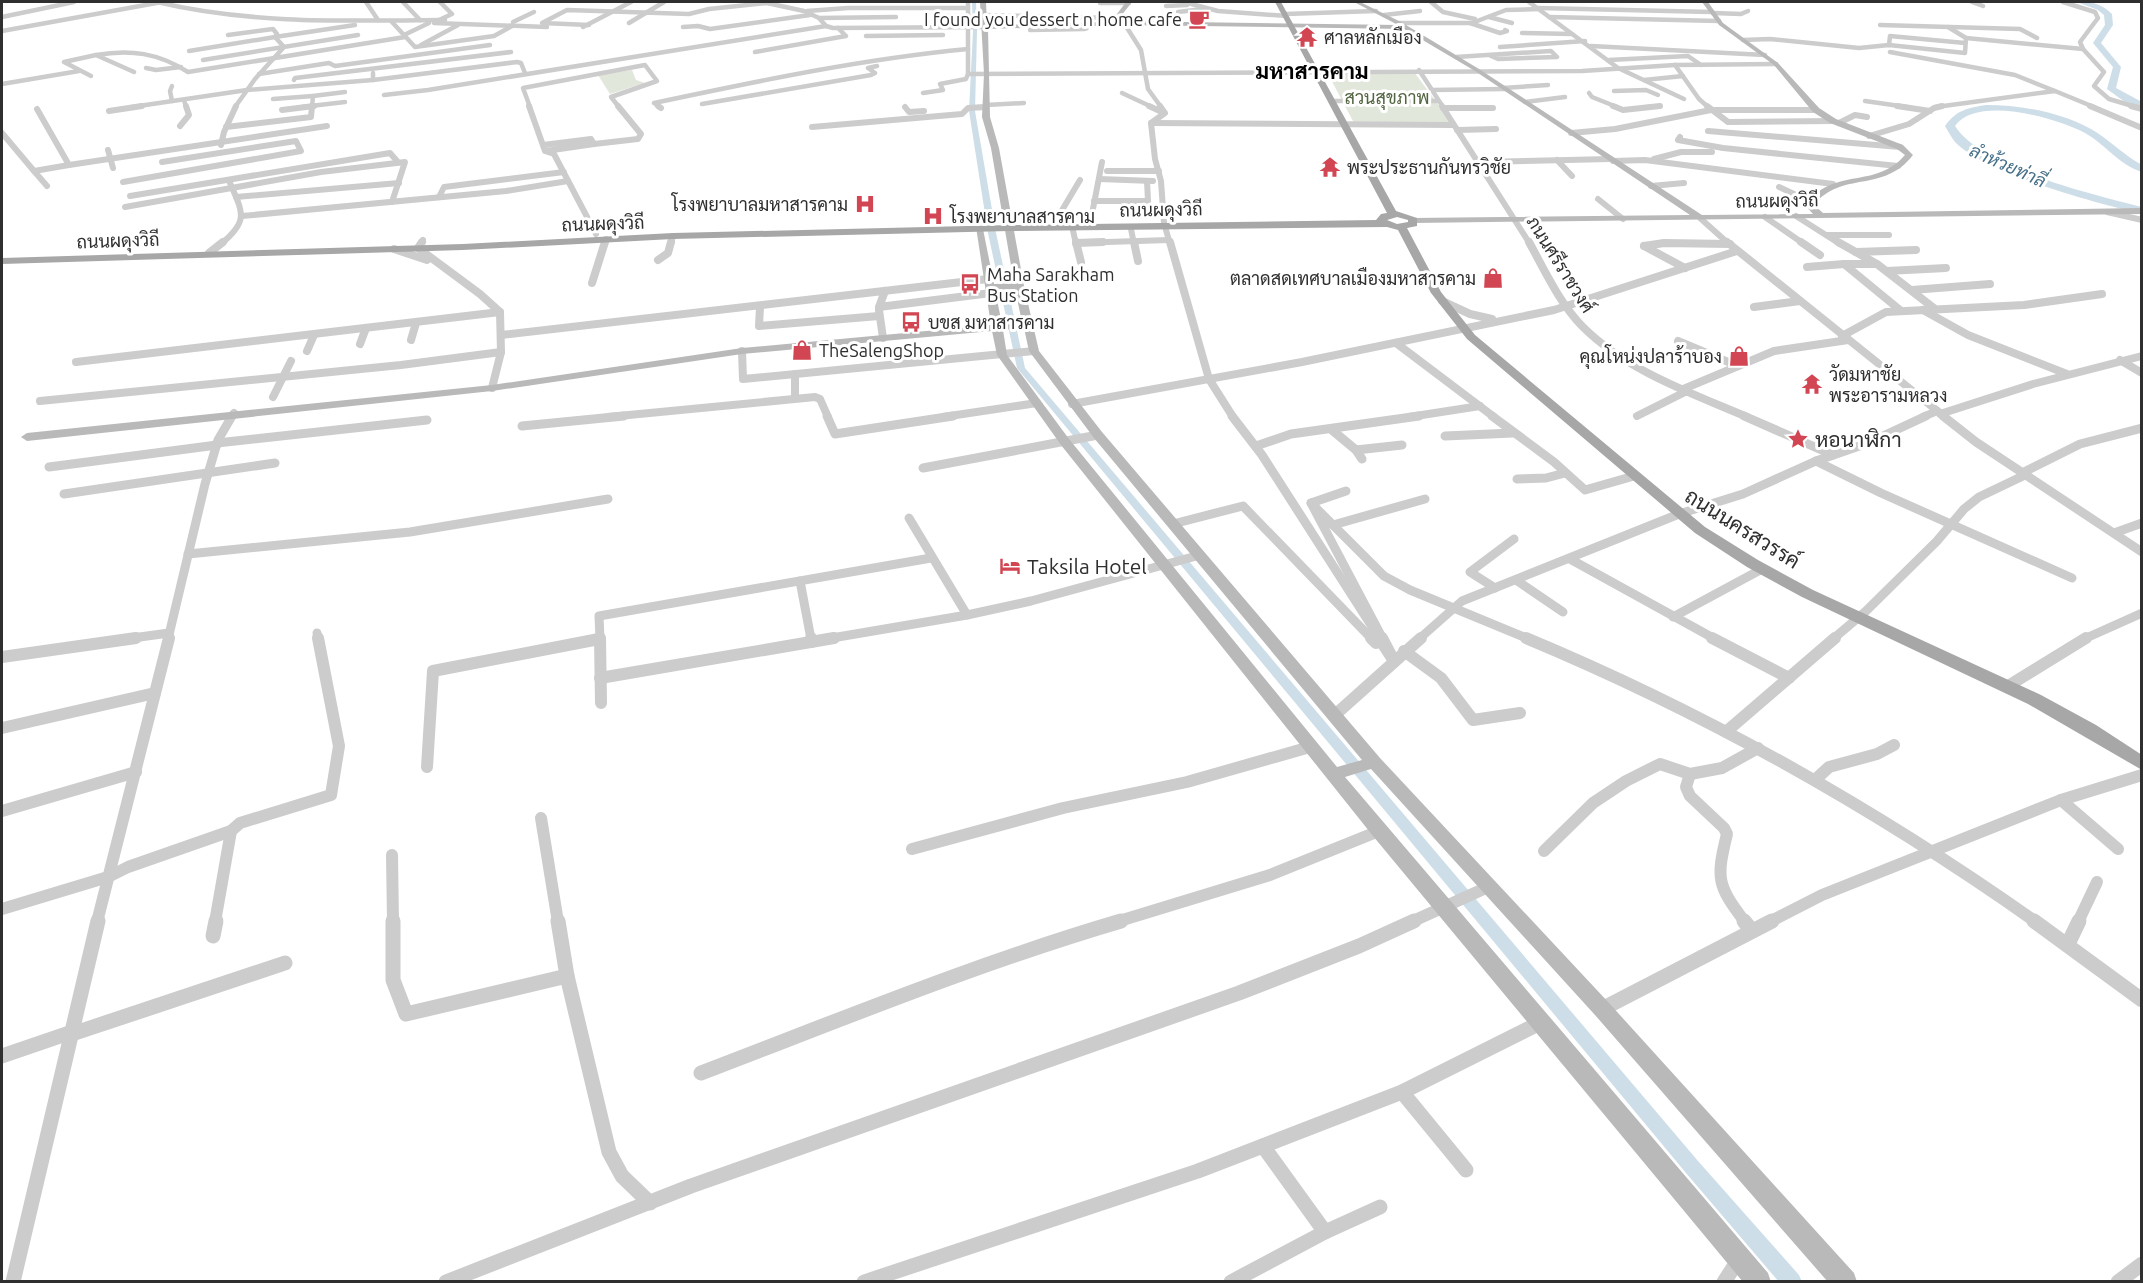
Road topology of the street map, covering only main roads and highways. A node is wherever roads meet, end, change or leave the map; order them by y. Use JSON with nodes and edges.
{"nodes":[{"id":1,"x":1278,"y":2,"type":"edge"},
{"id":2,"x":1403,"y":220,"type":"junction"},
{"id":3,"x":1384,"y":221,"type":"junction"},
{"id":4,"x":1164,"y":223,"type":"junction"},
{"id":5,"x":1005,"y":225,"type":"junction"},
{"id":6,"x":984,"y":227,"type":"junction"},
{"id":7,"x":595,"y":237,"type":"junction"},
{"id":8,"x":420,"y":244,"type":"junction"},
{"id":9,"x":213,"y":250,"type":"junction"},
{"id":10,"x":2,"y":255,"type":"edge"},
{"id":11,"x":2,"y":261,"type":"edge"},
{"id":12,"x":2142,"y":764,"type":"edge"}],
"edges":[{"from":1,"to":2,"type":"main road","name":"ถนนนครสวรรค์"},
{"from":2,"to":3,"type":"main road"},
{"from":2,"to":3,"type":"main road"},
{"from":2,"to":12,"type":"main road","name":"ถนนนครสวรรค์"},
{"from":3,"to":4,"type":"main road","name":"ถนนผดุงวิถี"},
{"from":4,"to":5,"type":"main road","name":"ถนนผดุงวิถี"},
{"from":4,"to":5,"type":"main road","name":"ถนนผดุงวิถี"},
{"from":5,"to":6,"type":"main road","name":"ถนนผดุงวิถี"},
{"from":6,"to":7,"type":"main road","name":"ถนนผดุงวิถี"},
{"from":6,"to":7,"type":"main road","name":"ถนนผดุงวิถี"},
{"from":7,"to":8,"type":"main road","name":"ถนนผดุงวิถี"},
{"from":7,"to":8,"type":"main road","name":"ถนนผดุงวิถี"},
{"from":8,"to":9,"type":"main road","name":"ถนนผดุงวิถี"},
{"from":8,"to":9,"type":"main road","name":"ถนนผดุงวิถี"},
{"from":9,"to":10,"type":"main road","name":"ถนนผดุงวิถี"},
{"from":9,"to":11,"type":"main road","name":"ถนนผดุงวิถี"}]}
